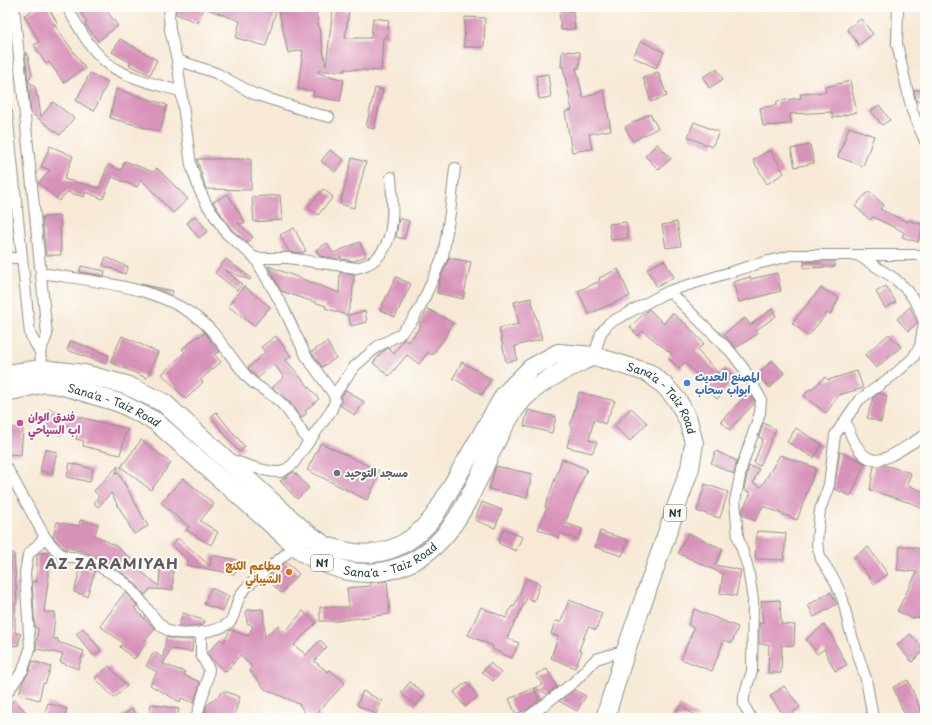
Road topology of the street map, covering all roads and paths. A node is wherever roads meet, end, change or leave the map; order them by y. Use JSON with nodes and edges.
{"nodes":[{"id":1,"x":14,"y":7,"type":"edge"},
{"id":2,"x":67,"y":7,"type":"edge"},
{"id":3,"x":170,"y":7,"type":"edge"},
{"id":4,"x":898,"y":7,"type":"edge"},
{"id":5,"x":177,"y":60,"type":"junction"},
{"id":6,"x":182,"y":92,"type":"junction"},
{"id":7,"x":7,"y":113,"type":"edge"},
{"id":8,"x":329,"y":117,"type":"dead end"},
{"id":9,"x":925,"y":141,"type":"edge"},
{"id":10,"x":455,"y":168,"type":"dead end"},
{"id":11,"x":391,"y":177,"type":"dead end"},
{"id":12,"x":925,"y":254,"type":"edge"},
{"id":13,"x":859,"y":256,"type":"junction"},
{"id":14,"x":7,"y":258,"type":"edge"},
{"id":15,"x":20,"y":258,"type":"junction"},
{"id":16,"x":256,"y":258,"type":"junction"},
{"id":17,"x":42,"y":273,"type":"junction"},
{"id":18,"x":669,"y":291,"type":"junction"},
{"id":19,"x":594,"y":356,"type":"junction"},
{"id":20,"x":42,"y":368,"type":"junction"},
{"id":21,"x":7,"y":374,"type":"edge"},
{"id":22,"x":7,"y":392,"type":"edge"},
{"id":23,"x":334,"y":395,"type":"junction"},
{"id":24,"x":845,"y":420,"type":"junction"},
{"id":25,"x":925,"y":436,"type":"edge"},
{"id":26,"x":308,"y":441,"type":"junction"},
{"id":27,"x":226,"y":458,"type":"junction"},
{"id":28,"x":7,"y":468,"type":"edge"},
{"id":29,"x":45,"y":537,"type":"junction"},
{"id":30,"x":296,"y":546,"type":"junction"},
{"id":31,"x":201,"y":632,"type":"junction"},
{"id":32,"x":626,"y":650,"type":"junction"},
{"id":33,"x":7,"y":693,"type":"edge"},
{"id":34,"x":196,"y":718,"type":"edge"},
{"id":35,"x":527,"y":718,"type":"edge"},
{"id":36,"x":605,"y":718,"type":"edge"},
{"id":37,"x":751,"y":718,"type":"edge"},
{"id":38,"x":873,"y":718,"type":"edge"}],
"edges":[{"from":1,"to":17,"type":"street"},
{"from":2,"to":6,"type":"street"},
{"from":3,"to":5,"type":"street"},
{"from":4,"to":9,"type":"street"},
{"from":5,"to":6,"type":"street"},
{"from":5,"to":8,"type":"street"},
{"from":6,"to":16,"type":"street"},
{"from":7,"to":15,"type":"street"},
{"from":10,"to":23,"type":"street"},
{"from":11,"to":16,"type":"street"},
{"from":12,"to":13,"type":"street"},
{"from":13,"to":18,"type":"street"},
{"from":13,"to":24,"type":"street"},
{"from":14,"to":15,"type":"street"},
{"from":15,"to":20,"type":"street"},
{"from":16,"to":23,"type":"street"},
{"from":17,"to":20,"type":"street"},
{"from":17,"to":26,"type":"street"},
{"from":18,"to":19,"type":"street"},
{"from":18,"to":37,"type":"street"},
{"from":19,"to":27,"type":"highway","name":"Sana'a - Taiz Road","number":"N1"},
{"from":19,"to":30,"type":"highway","name":"Sana'a - Taiz Road","number":"N1"},
{"from":19,"to":32,"type":"highway","name":"Sana'a - Taiz Road","number":"N1"},
{"from":20,"to":21,"type":"highway","name":"Sana'a - Taiz Road","number":"N1"},
{"from":20,"to":22,"type":"highway","name":"Sana'a - Taiz Road","number":"N1"},
{"from":20,"to":27,"type":"highway","name":"Sana'a - Taiz Road","number":"N1"},
{"from":20,"to":30,"type":"highway","name":"Sana'a - Taiz Road","number":"N1"},
{"from":23,"to":26,"type":"street"},
{"from":24,"to":25,"type":"street"},
{"from":24,"to":38,"type":"street"},
{"from":26,"to":27,"type":"street"},
{"from":28,"to":29,"type":"street"},
{"from":29,"to":31,"type":"street"},
{"from":29,"to":33,"type":"street"},
{"from":30,"to":31,"type":"street"},
{"from":31,"to":34,"type":"street"},
{"from":32,"to":35,"type":"street"},
{"from":32,"to":36,"type":"highway","name":"Sana'a - Taiz Road","number":"N1"}]}
